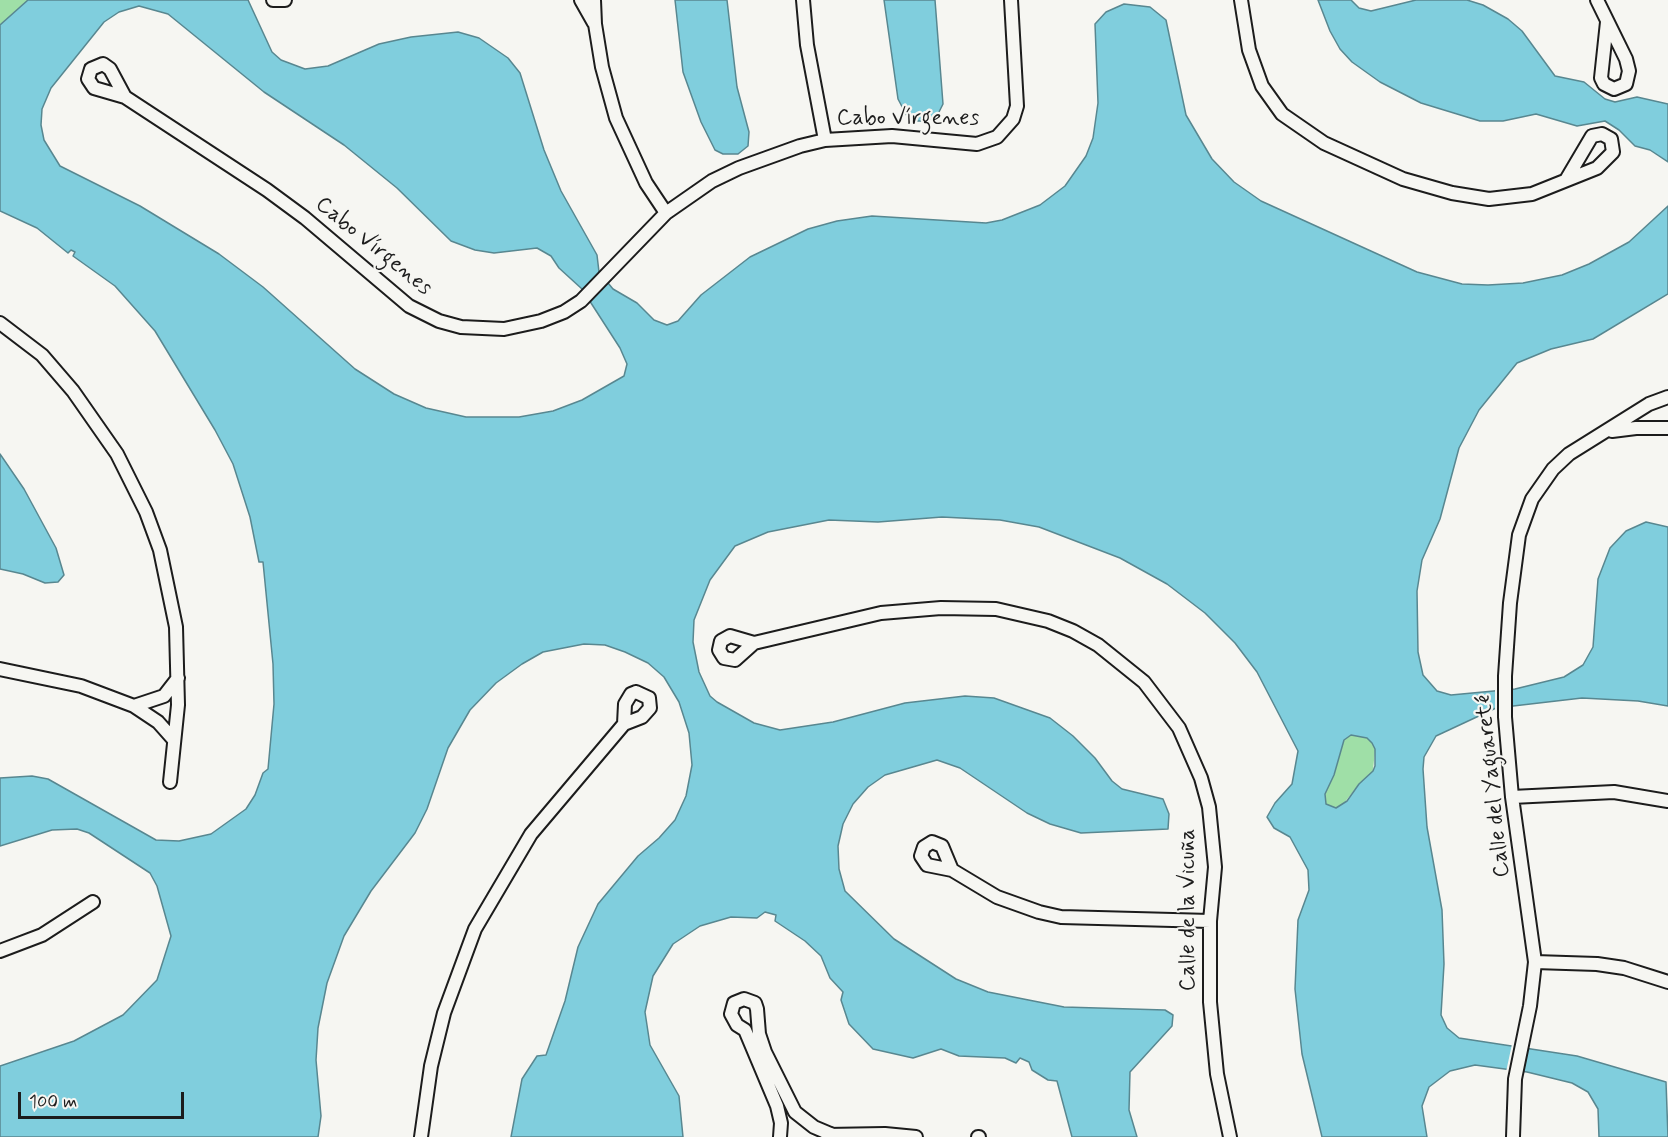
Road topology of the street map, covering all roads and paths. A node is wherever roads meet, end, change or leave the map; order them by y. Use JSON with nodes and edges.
{"nodes":[{"id":1,"x":273,"y":0,"type":"edge"},
{"id":2,"x":285,"y":0,"type":"edge"},
{"id":3,"x":581,"y":0,"type":"edge"},
{"id":4,"x":594,"y":0,"type":"edge"},
{"id":5,"x":803,"y":0,"type":"edge"},
{"id":6,"x":1011,"y":0,"type":"edge"},
{"id":7,"x":1241,"y":0,"type":"edge"},
{"id":8,"x":1597,"y":0,"type":"edge"},
{"id":9,"x":1607,"y":22,"type":"junction"},
{"id":10,"x":594,"y":24,"type":"junction"},
{"id":11,"x":125,"y":96,"type":"dead end"},
{"id":12,"x":825,"y":140,"type":"junction"},
{"id":13,"x":1566,"y":180,"type":"dead end"},
{"id":14,"x":666,"y":213,"type":"junction"},
{"id":15,"x":0,"y":322,"type":"edge"},
{"id":16,"x":1668,"y":397,"type":"edge"},
{"id":17,"x":1668,"y":429,"type":"edge"},
{"id":18,"x":1608,"y":432,"type":"junction"},
{"id":19,"x":754,"y":644,"type":"dead end"},
{"id":20,"x":0,"y":669,"type":"edge"},
{"id":21,"x":178,"y":676,"type":"junction"},
{"id":22,"x":134,"y":706,"type":"junction"},
{"id":23,"x":624,"y":724,"type":"dead end"},
{"id":24,"x":174,"y":740,"type":"junction"},
{"id":25,"x":170,"y":782,"type":"dead end"},
{"id":26,"x":1512,"y":796,"type":"junction"},
{"id":27,"x":1668,"y":801,"type":"edge"},
{"id":28,"x":952,"y":870,"type":"dead end"},
{"id":29,"x":93,"y":902,"type":"dead end"},
{"id":30,"x":1210,"y":921,"type":"junction"},
{"id":31,"x":0,"y":951,"type":"edge"},
{"id":32,"x":1535,"y":962,"type":"junction"},
{"id":33,"x":1668,"y":982,"type":"edge"},
{"id":34,"x":757,"y":1024,"type":"junction"},
{"id":35,"x":745,"y":1030,"type":"junction"},
{"id":36,"x":797,"y":1113,"type":"junction"},
{"id":37,"x":781,"y":1123,"type":"junction"},
{"id":38,"x":833,"y":1135,"type":"junction"},
{"id":39,"x":421,"y":1137,"type":"edge"},
{"id":40,"x":780,"y":1137,"type":"edge"},
{"id":41,"x":818,"y":1137,"type":"edge"},
{"id":42,"x":916,"y":1137,"type":"edge"},
{"id":43,"x":1230,"y":1137,"type":"edge"},
{"id":44,"x":1514,"y":1137,"type":"edge"}],
"edges":[{"from":1,"to":2,"type":"street"},
{"from":3,"to":10,"type":"street"},
{"from":4,"to":10,"type":"street"},
{"from":5,"to":12,"type":"street"},
{"from":6,"to":12,"type":"street","name":"Cabo Vírgenes"},
{"from":7,"to":13,"type":"street"},
{"from":8,"to":9,"type":"street"},
{"from":9,"to":9,"type":"street"},
{"from":10,"to":14,"type":"street"},
{"from":11,"to":14,"type":"street","name":"Cabo Vírgenes"},
{"from":12,"to":14,"type":"street","name":"Cabo Vírgenes"},
{"from":15,"to":21,"type":"street"},
{"from":16,"to":18,"type":"street","name":"Calle del Yaguareté"},
{"from":17,"to":18,"type":"street","name":"Calle del Yaguareté"},
{"from":18,"to":26,"type":"street","name":"Calle del Yaguareté"},
{"from":19,"to":30,"type":"street","name":"Calle de la Vicuña"},
{"from":20,"to":22,"type":"street"},
{"from":21,"to":22,"type":"street"},
{"from":21,"to":24,"type":"street"},
{"from":22,"to":24,"type":"street"},
{"from":23,"to":39,"type":"street"},
{"from":24,"to":25,"type":"street"},
{"from":26,"to":27,"type":"street"},
{"from":26,"to":32,"type":"street","name":"Calle del Yaguareté"},
{"from":28,"to":30,"type":"street"},
{"from":29,"to":31,"type":"street"},
{"from":30,"to":43,"type":"street","name":"Calle de la Vicuña"},
{"from":32,"to":33,"type":"street"},
{"from":32,"to":44,"type":"street","name":"Calle del Yaguareté"},
{"from":34,"to":35,"type":"street"},
{"from":34,"to":35,"type":"street"},
{"from":34,"to":36,"type":"street"},
{"from":35,"to":37,"type":"street"},
{"from":36,"to":37,"type":"street"},
{"from":36,"to":38,"type":"street"},
{"from":37,"to":40,"type":"street"},
{"from":38,"to":41,"type":"street"},
{"from":38,"to":42,"type":"street"}]}
